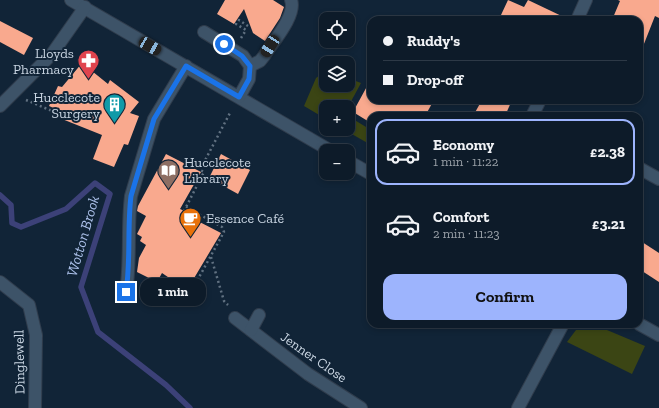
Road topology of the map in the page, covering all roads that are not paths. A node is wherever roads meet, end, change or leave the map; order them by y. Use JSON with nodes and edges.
{"nodes":[{"id":1,"x":71,"y":0,"type":"edge"},
{"id":2,"x":291,"y":0,"type":"edge"},
{"id":3,"x":586,"y":0,"type":"edge"},
{"id":4,"x":84,"y":7,"type":"junction"},
{"id":5,"x":579,"y":16,"type":"edge"},
{"id":6,"x":204,"y":32,"type":"dead end"},
{"id":7,"x":186,"y":66,"type":"junction"},
{"id":8,"x":250,"y":66,"type":"junction"},
{"id":9,"x":239,"y":97,"type":"junction"},
{"id":10,"x":0,"y":106,"type":"edge"},
{"id":11,"x":319,"y":144,"type":"edge"},
{"id":12,"x":355,"y":165,"type":"edge"},
{"id":13,"x":643,"y":170,"type":"edge"},
{"id":14,"x":367,"y":172,"type":"edge"},
{"id":15,"x":659,"y":179,"type":"edge"},
{"id":16,"x":0,"y":282,"type":"edge"},
{"id":17,"x":126,"y":292,"type":"dead end"},
{"id":18,"x":260,"y":315,"type":"dead end"},
{"id":19,"x":234,"y":318,"type":"road end"},
{"id":20,"x":643,"y":326,"type":"edge"},
{"id":21,"x":562,"y":328,"type":"edge"},
{"id":22,"x":251,"y":330,"type":"junction"},
{"id":23,"x":659,"y":335,"type":"edge"},
{"id":24,"x":35,"y":408,"type":"edge"},
{"id":25,"x":361,"y":408,"type":"edge"},
{"id":26,"x":518,"y":408,"type":"edge"}],
"edges":[{"from":1,"to":4,"type":"street"},
{"from":2,"to":8,"type":"street"},
{"from":3,"to":5,"type":"street"},
{"from":4,"to":7,"type":"street"},
{"from":4,"to":10,"type":"street"},
{"from":6,"to":8,"type":"street"},
{"from":7,"to":9,"type":"street"},
{"from":7,"to":17,"type":"street"},
{"from":8,"to":9,"type":"street"},
{"from":9,"to":11,"type":"street"},
{"from":12,"to":14,"type":"street"},
{"from":13,"to":15,"type":"street"},
{"from":16,"to":24,"type":"street","name":"Dinglewell"},
{"from":18,"to":22,"type":"street"},
{"from":19,"to":22,"type":"street","name":"Jenner Close"},
{"from":20,"to":23,"type":"street"},
{"from":21,"to":26,"type":"street"},
{"from":22,"to":25,"type":"street","name":"Jenner Close"}]}
